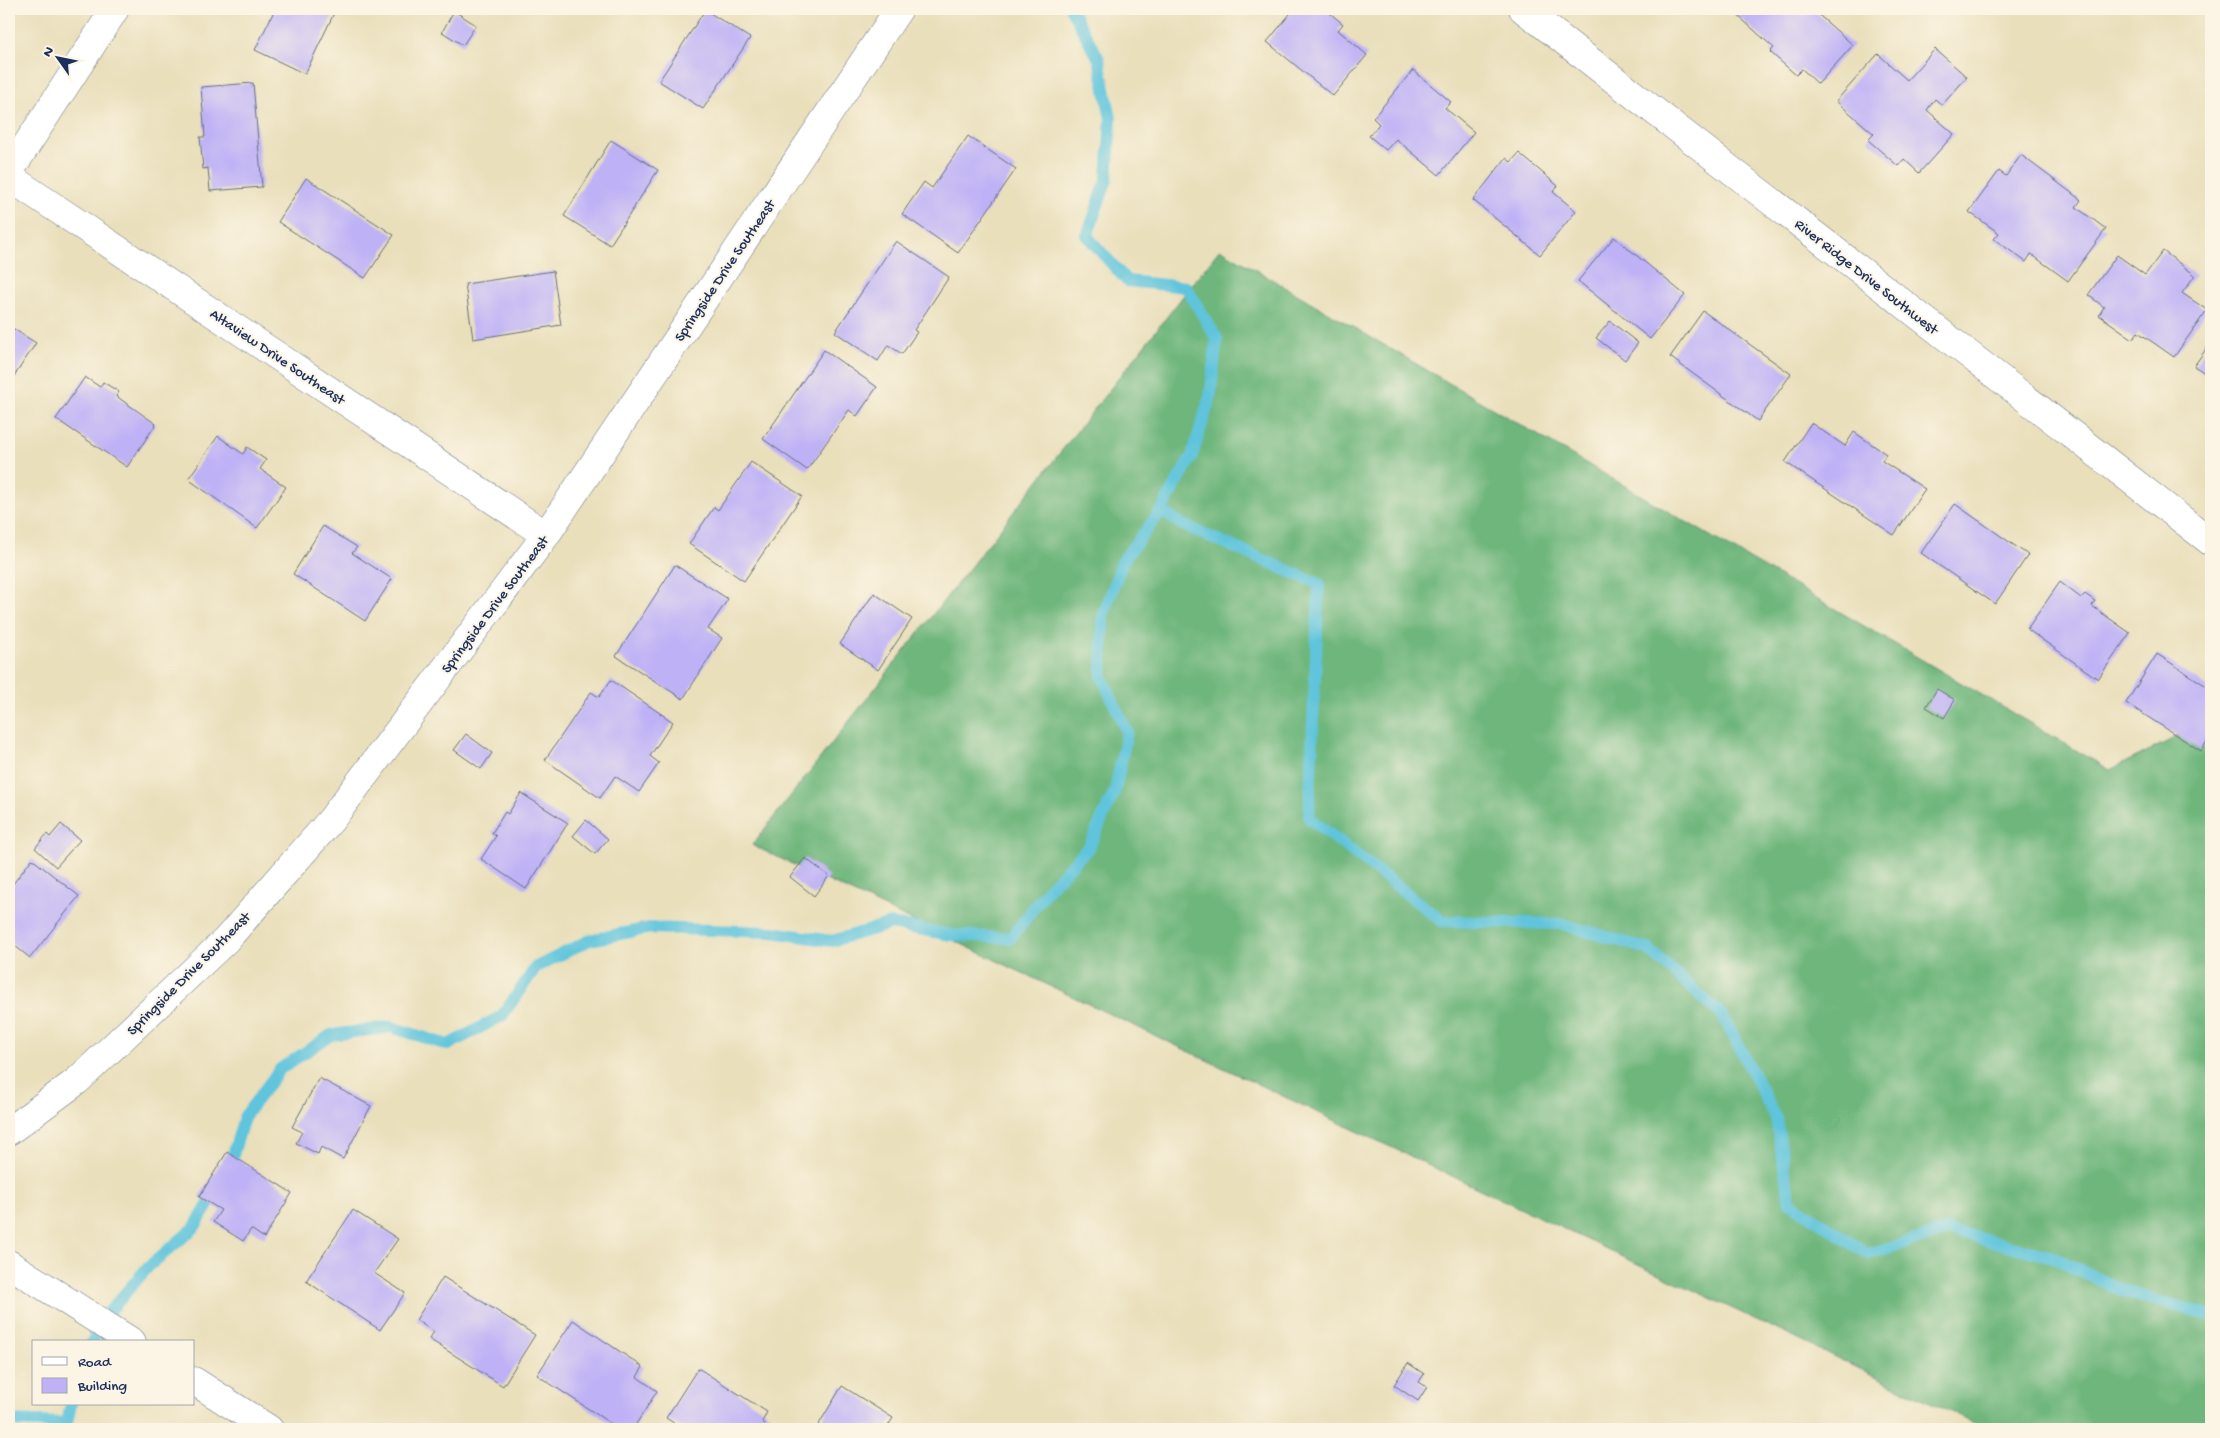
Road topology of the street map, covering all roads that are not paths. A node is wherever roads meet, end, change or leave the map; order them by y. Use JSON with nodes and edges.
{"nodes":[{"id":1,"x":114,"y":9,"type":"edge"},
{"id":2,"x":899,"y":9,"type":"edge"},
{"id":3,"x":1523,"y":9,"type":"edge"},
{"id":4,"x":9,"y":172,"type":"edge"},
{"id":5,"x":9,"y":177,"type":"edge"},
{"id":6,"x":546,"y":535,"type":"junction"},
{"id":7,"x":2211,"y":542,"type":"edge"},
{"id":8,"x":9,"y":1131,"type":"edge"},
{"id":9,"x":9,"y":1264,"type":"edge"},
{"id":10,"x":129,"y":1340,"type":"edge"},
{"id":11,"x":195,"y":1382,"type":"edge"},
{"id":12,"x":270,"y":1429,"type":"edge"}],
"edges":[{"from":1,"to":4,"type":"street"},
{"from":2,"to":6,"type":"street","name":"Springside Drive Southeast"},
{"from":3,"to":7,"type":"street","name":"River Ridge Drive Southwest"},
{"from":5,"to":6,"type":"street","name":"Altaview Drive Southeast"},
{"from":6,"to":8,"type":"street","name":"Springside Drive Southeast"},
{"from":9,"to":10,"type":"street"},
{"from":11,"to":12,"type":"street"}]}
